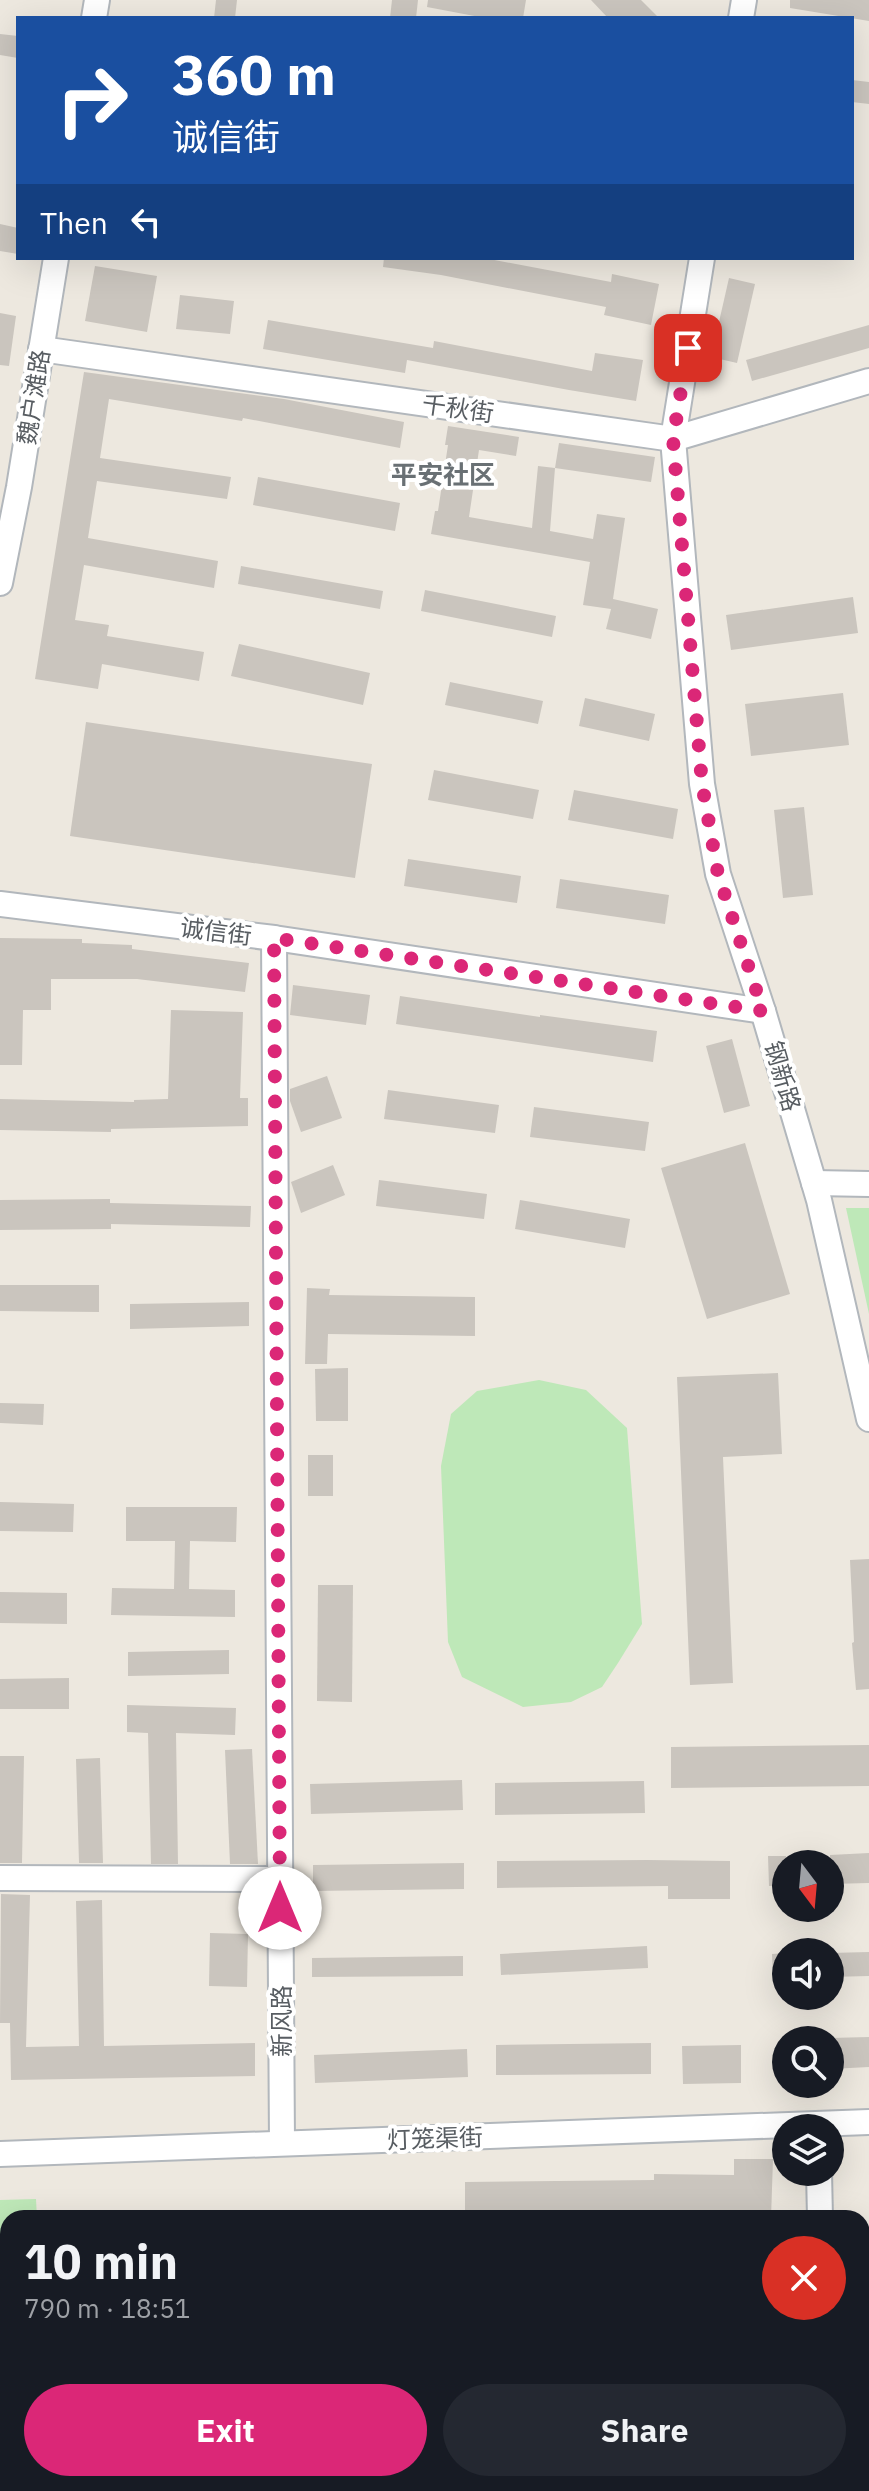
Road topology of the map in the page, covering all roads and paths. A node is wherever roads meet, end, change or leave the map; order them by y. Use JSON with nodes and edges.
{"nodes":[{"id":1,"x":56,"y":260,"type":"edge"},
{"id":2,"x":702,"y":260,"type":"edge"},
{"id":3,"x":41,"y":349,"type":"junction"},
{"id":4,"x":869,"y":381,"type":"edge"},
{"id":5,"x":673,"y":439,"type":"junction"},
{"id":6,"x":0,"y":583,"type":"edge"},
{"id":7,"x":0,"y":904,"type":"edge"},
{"id":8,"x":274,"y":938,"type":"junction"},
{"id":9,"x":763,"y":1011,"type":"junction"},
{"id":10,"x":814,"y":1183,"type":"junction"},
{"id":11,"x":869,"y":1184,"type":"edge"},
{"id":12,"x":869,"y":1419,"type":"edge"},
{"id":13,"x":0,"y":1878,"type":"edge"},
{"id":14,"x":280,"y":1879,"type":"junction"},
{"id":15,"x":869,"y":2122,"type":"edge"},
{"id":16,"x":844,"y":2124,"type":"edge"},
{"id":17,"x":772,"y":2127,"type":"edge"},
{"id":18,"x":282,"y":2143,"type":"junction"},
{"id":19,"x":0,"y":2154,"type":"edge"},
{"id":20,"x":819,"y":2186,"type":"edge"},
{"id":21,"x":820,"y":2210,"type":"edge"}],
"edges":[{"from":1,"to":3,"type":"street","name":"魏户滩路"},
{"from":2,"to":5,"type":"street","name":"钢新路"},
{"from":3,"to":5,"type":"street","name":"千秋街"},
{"from":3,"to":6,"type":"street","name":"魏户滩路"},
{"from":4,"to":5,"type":"street","name":"千秋街"},
{"from":5,"to":9,"type":"street","name":"钢新路"},
{"from":7,"to":8,"type":"street","name":"诚信街"},
{"from":8,"to":9,"type":"street","name":"诚信街"},
{"from":8,"to":14,"type":"street","name":"新风路"},
{"from":9,"to":10,"type":"street","name":"钢新路"},
{"from":10,"to":11,"type":"street"},
{"from":10,"to":12,"type":"street","name":"钢新路"},
{"from":13,"to":14,"type":"street"},
{"from":14,"to":18,"type":"street","name":"新风路"},
{"from":15,"to":16,"type":"street","name":"灯笼渠街"},
{"from":17,"to":18,"type":"street","name":"灯笼渠街"},
{"from":18,"to":19,"type":"street","name":"灯笼渠街"},
{"from":20,"to":21,"type":"street"}]}
